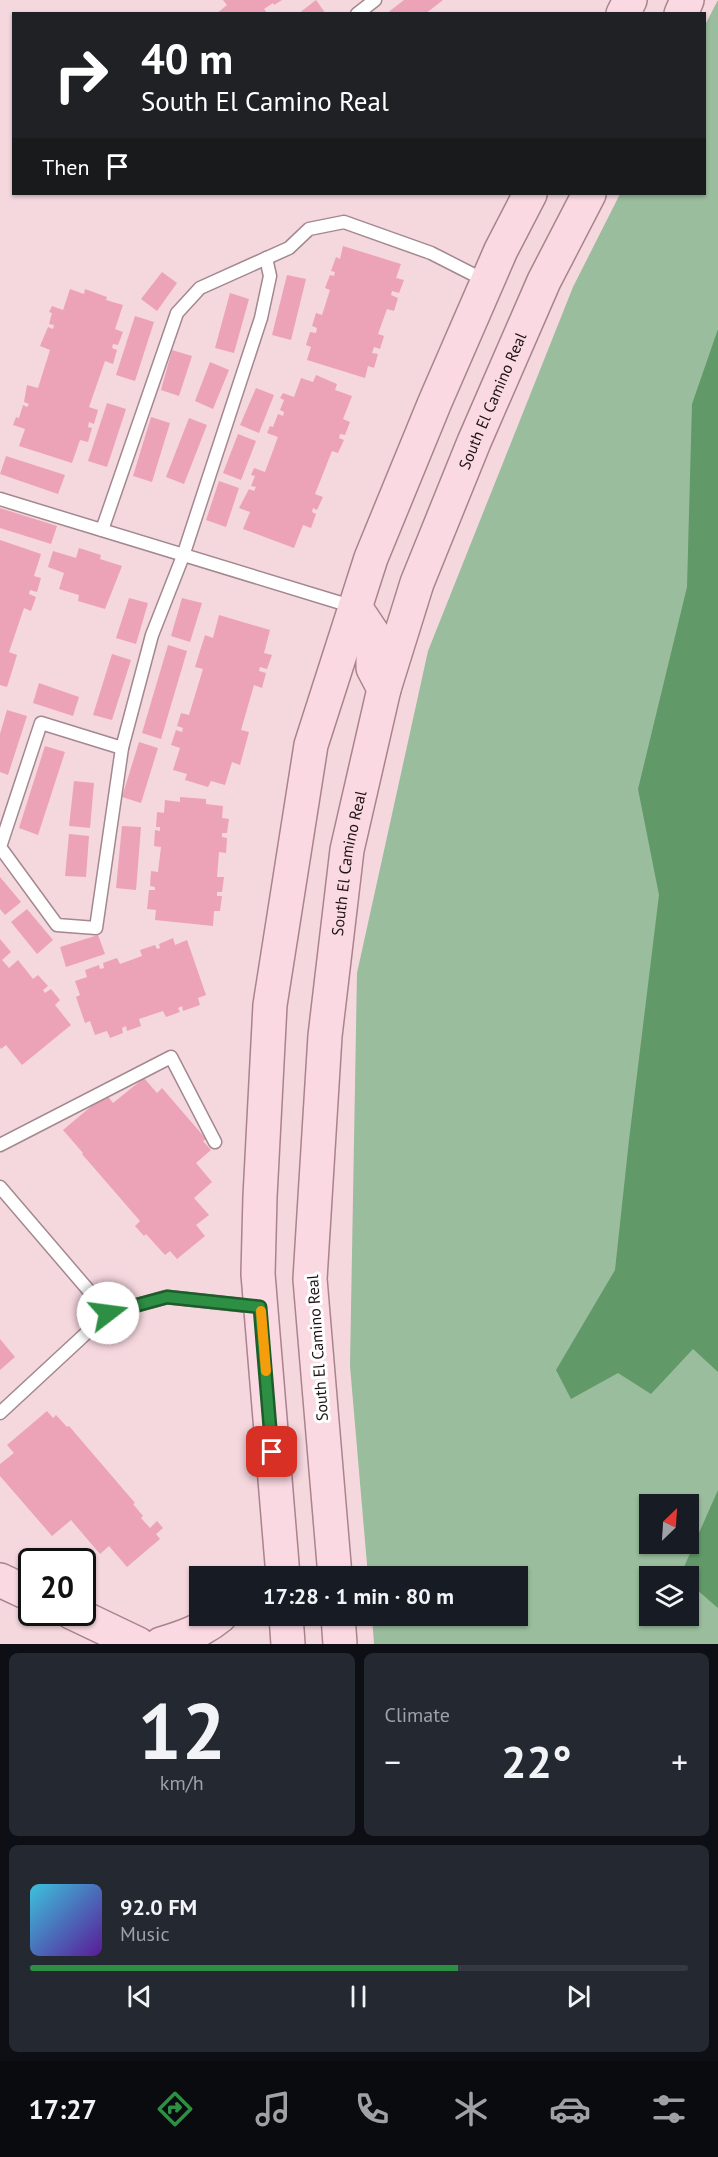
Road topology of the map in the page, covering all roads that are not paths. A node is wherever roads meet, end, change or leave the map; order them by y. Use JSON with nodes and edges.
{"nodes":[{"id":1,"x":375,"y":0,"type":"edge"},
{"id":2,"x":360,"y":12,"type":"edge"},
{"id":3,"x":529,"y":195,"type":"edge"},
{"id":4,"x":588,"y":195,"type":"edge"},
{"id":5,"x":266,"y":258,"type":"junction"},
{"id":6,"x":488,"y":281,"type":"junction"},
{"id":7,"x":0,"y":499,"type":"edge"},
{"id":8,"x":102,"y":530,"type":"junction"},
{"id":9,"x":183,"y":556,"type":"junction"},
{"id":10,"x":355,"y":607,"type":"junction"},
{"id":11,"x":384,"y":689,"type":"junction"},
{"id":12,"x":122,"y":748,"type":"junction"},
{"id":13,"x":215,"y":1142,"type":"dead end"},
{"id":14,"x":0,"y":1145,"type":"edge"},
{"id":15,"x":0,"y":1187,"type":"edge"},
{"id":16,"x":260,"y":1307,"type":"junction"},
{"id":17,"x":108,"y":1313,"type":"junction"},
{"id":18,"x":0,"y":1413,"type":"edge"},
{"id":19,"x":278,"y":1521,"type":"junction"},
{"id":20,"x":260,"y":1566,"type":"edge"},
{"id":21,"x":282,"y":1566,"type":"edge"},
{"id":22,"x":334,"y":1566,"type":"edge"},
{"id":23,"x":0,"y":1580,"type":"edge"},
{"id":24,"x":18,"y":1588,"type":"edge"},
{"id":25,"x":96,"y":1624,"type":"edge"},
{"id":26,"x":208,"y":1626,"type":"edge"},
{"id":27,"x":287,"y":1626,"type":"edge"},
{"id":28,"x":339,"y":1626,"type":"edge"},
{"id":29,"x":138,"y":1644,"type":"edge"},
{"id":30,"x":161,"y":1644,"type":"edge"},
{"id":31,"x":288,"y":1644,"type":"edge"},
{"id":32,"x":340,"y":1644,"type":"edge"}],
"edges":[{"from":1,"to":2,"type":"lane"},
{"from":3,"to":6,"type":"main road"},
{"from":4,"to":11,"type":"main road","name":"South El Camino Real"},
{"from":5,"to":6,"type":"lane"},
{"from":5,"to":8,"type":"lane"},
{"from":5,"to":9,"type":"lane"},
{"from":6,"to":10,"type":"main road"},
{"from":7,"to":8,"type":"lane"},
{"from":8,"to":9,"type":"lane"},
{"from":9,"to":10,"type":"lane"},
{"from":9,"to":12,"type":"lane"},
{"from":10,"to":11,"type":"main road"},
{"from":10,"to":16,"type":"main road"},
{"from":11,"to":22,"type":"main road","name":"South El Camino Real"},
{"from":12,"to":12,"type":"lane"},
{"from":13,"to":14,"type":"lane"},
{"from":15,"to":17,"type":"lane"},
{"from":16,"to":17,"type":"lane"},
{"from":16,"to":19,"type":"main road"},
{"from":17,"to":18,"type":"lane"},
{"from":19,"to":20,"type":"main road"},
{"from":19,"to":21,"type":"main road"},
{"from":23,"to":24,"type":"main road"},
{"from":25,"to":29,"type":"main road"},
{"from":26,"to":30,"type":"main road"},
{"from":27,"to":31,"type":"main road"},
{"from":28,"to":32,"type":"main road"}]}
